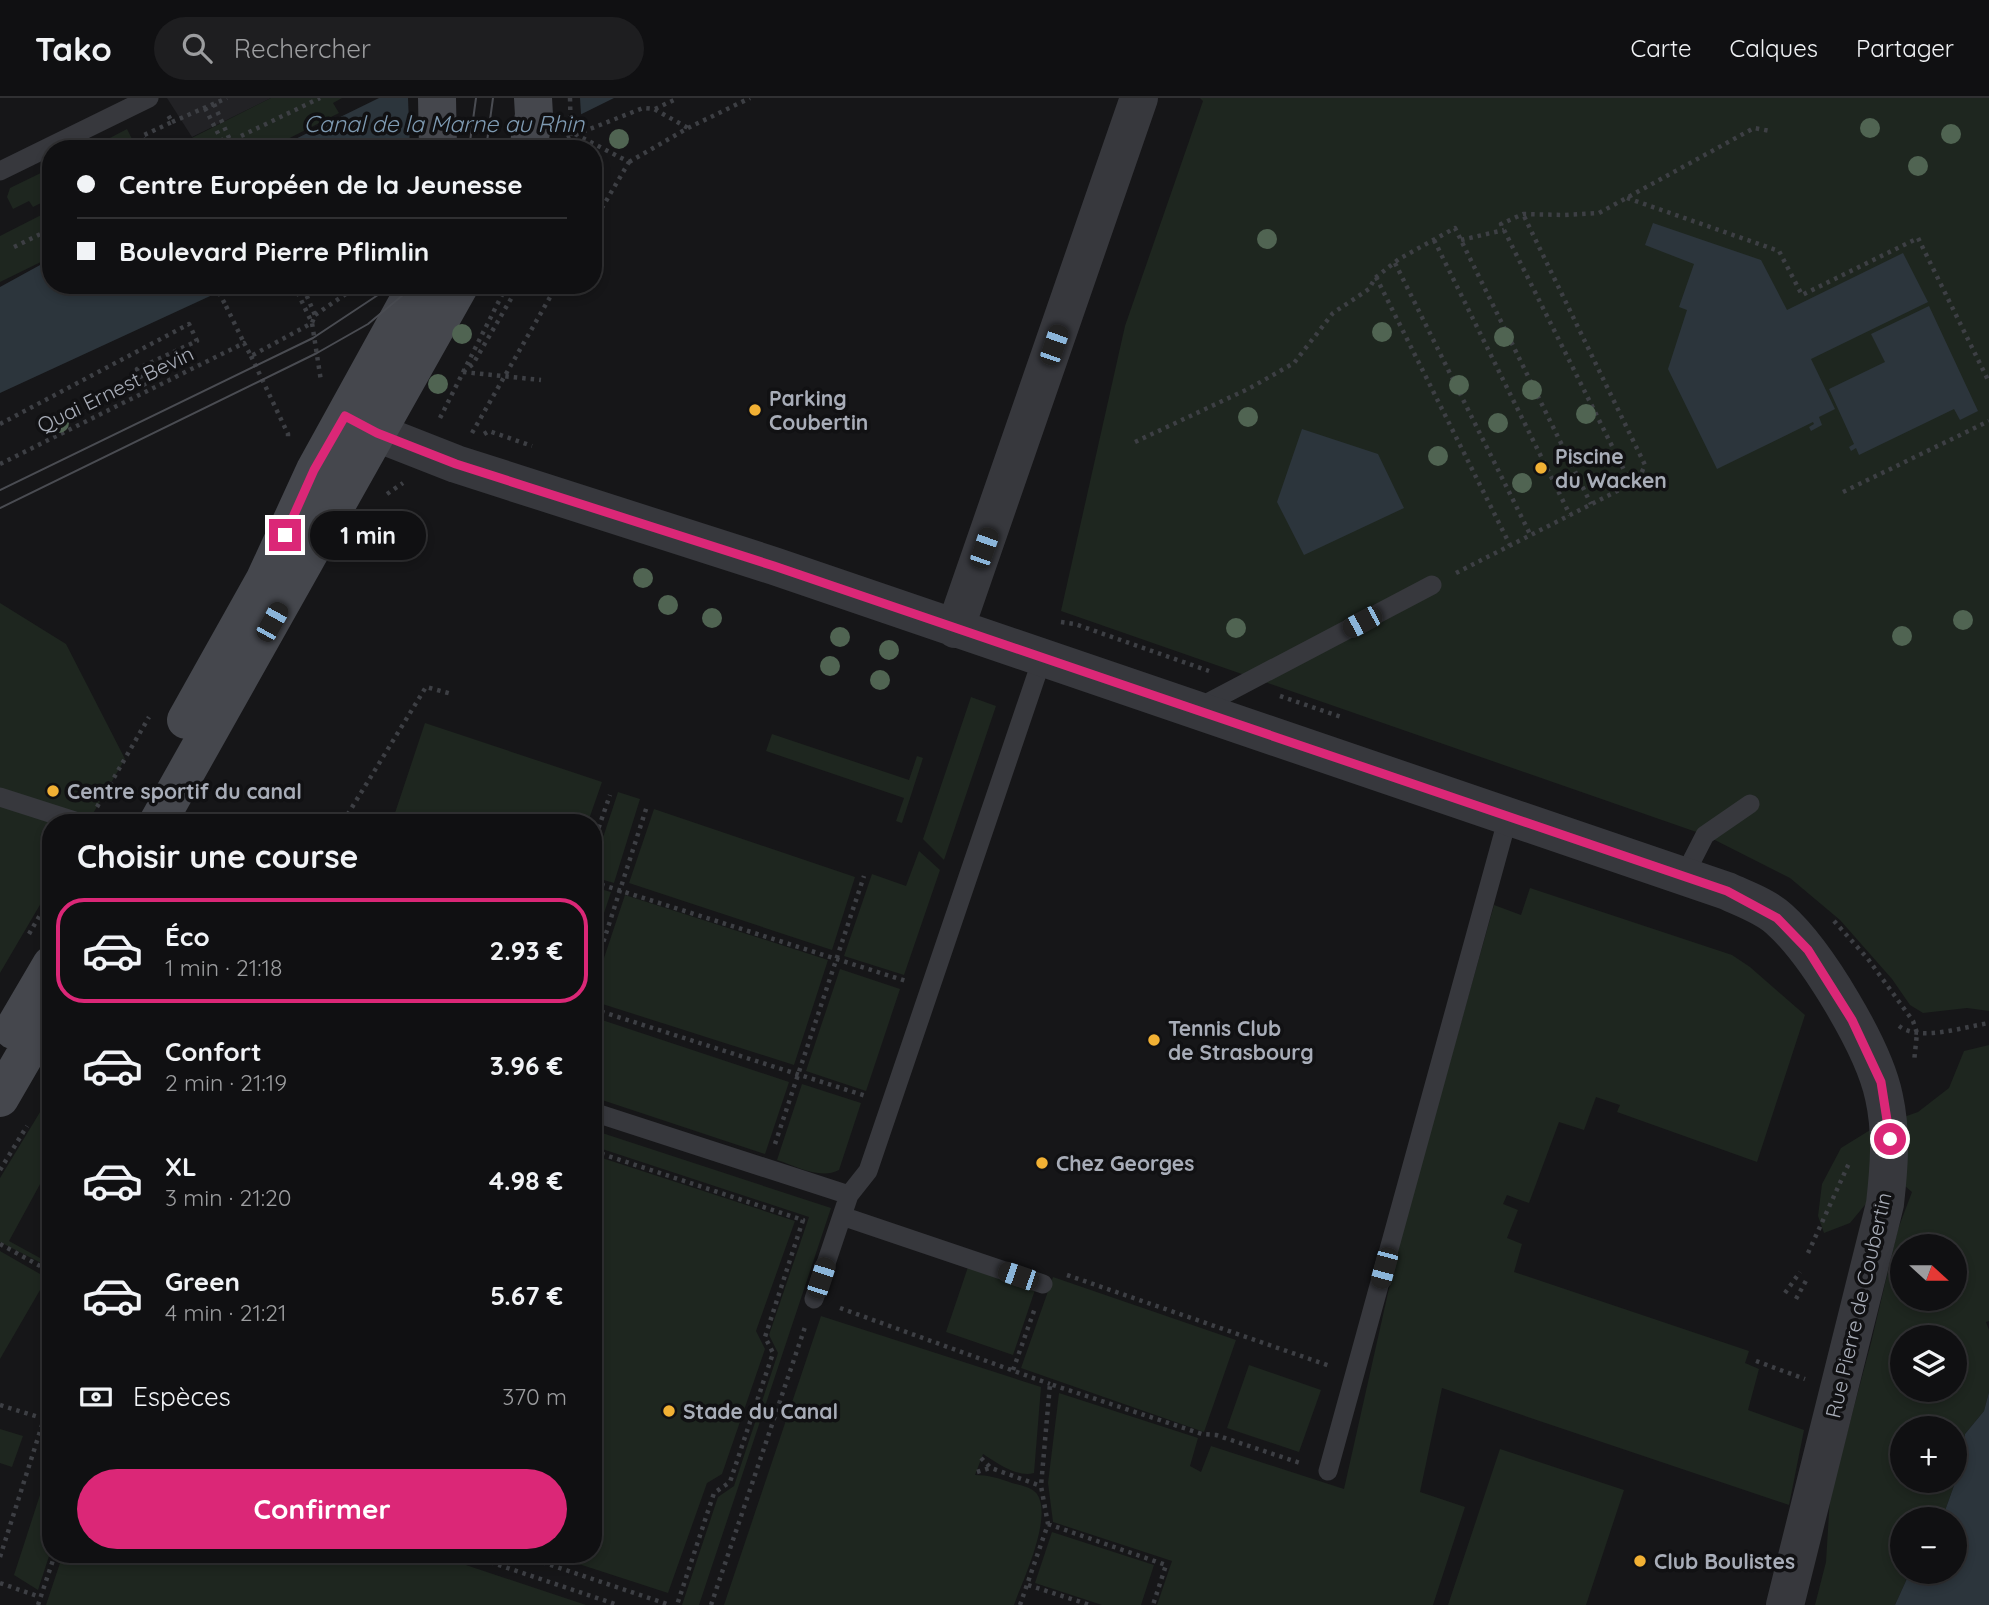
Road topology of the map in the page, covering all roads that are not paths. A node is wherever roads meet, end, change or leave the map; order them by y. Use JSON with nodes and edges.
{"nodes":[{"id":1,"x":149,"y":98,"type":"edge"},
{"id":2,"x":437,"y":98,"type":"edge"},
{"id":3,"x":533,"y":98,"type":"edge"},
{"id":4,"x":1139,"y":98,"type":"edge"},
{"id":5,"x":63,"y":140,"type":"edge"},
{"id":6,"x":438,"y":140,"type":"edge"},
{"id":7,"x":530,"y":140,"type":"edge"},
{"id":8,"x":42,"y":150,"type":"edge"},
{"id":9,"x":0,"y":171,"type":"edge"},
{"id":10,"x":412,"y":294,"type":"edge"},
{"id":11,"x":452,"y":294,"type":"edge"},
{"id":12,"x":348,"y":413,"type":"junction"},
{"id":13,"x":1432,"y":585,"type":"road end"},
{"id":14,"x":955,"y":629,"type":"junction"},
{"id":15,"x":1042,"y":659,"type":"junction"},
{"id":16,"x":1194,"y":710,"type":"junction"},
{"id":17,"x":0,"y":797,"type":"edge"},
{"id":18,"x":1750,"y":803,"type":"dead end"},
{"id":19,"x":53,"y":814,"type":"edge"},
{"id":20,"x":133,"y":814,"type":"edge"},
{"id":21,"x":162,"y":814,"type":"edge"},
{"id":22,"x":1508,"y":817,"type":"junction"},
{"id":23,"x":1684,"y":876,"type":"junction"},
{"id":24,"x":42,"y":981,"type":"edge"},
{"id":25,"x":42,"y":1026,"type":"edge"},
{"id":26,"x":0,"y":1053,"type":"edge"},
{"id":27,"x":0,"y":1098,"type":"edge"},
{"id":28,"x":602,"y":1115,"type":"edge"},
{"id":29,"x":849,"y":1195,"type":"junction"},
{"id":30,"x":842,"y":1216,"type":"junction"},
{"id":31,"x":1043,"y":1284,"type":"road end"},
{"id":32,"x":814,"y":1299,"type":"road end"},
{"id":33,"x":1328,"y":1471,"type":"road end"},
{"id":34,"x":1785,"y":1605,"type":"edge"}],
"edges":[{"from":1,"to":5,"type":"lane"},
{"from":2,"to":6,"type":"main road"},
{"from":3,"to":7,"type":"main road"},
{"from":4,"to":14,"type":"street"},
{"from":8,"to":9,"type":"lane"},
{"from":10,"to":12,"type":"main road"},
{"from":11,"to":12,"type":"main road"},
{"from":12,"to":14,"type":"street","name":"Rue Pierre de Coubertin"},
{"from":12,"to":20,"type":"main road"},
{"from":12,"to":21,"type":"main road"},
{"from":13,"to":16,"type":"lane"},
{"from":14,"to":15,"type":"street","name":"Rue Pierre de Coubertin"},
{"from":15,"to":16,"type":"street","name":"Rue Pierre de Coubertin"},
{"from":15,"to":29,"type":"lane"},
{"from":16,"to":22,"type":"street","name":"Rue Pierre de Coubertin"},
{"from":17,"to":19,"type":"lane"},
{"from":18,"to":23,"type":"lane"},
{"from":22,"to":23,"type":"street","name":"Rue Pierre de Coubertin"},
{"from":22,"to":33,"type":"lane"},
{"from":23,"to":34,"type":"street","name":"Rue Pierre de Coubertin"},
{"from":24,"to":26,"type":"main road"},
{"from":25,"to":27,"type":"main road"},
{"from":28,"to":29,"type":"lane"},
{"from":29,"to":30,"type":"lane"},
{"from":30,"to":31,"type":"lane"},
{"from":30,"to":32,"type":"lane"}]}
